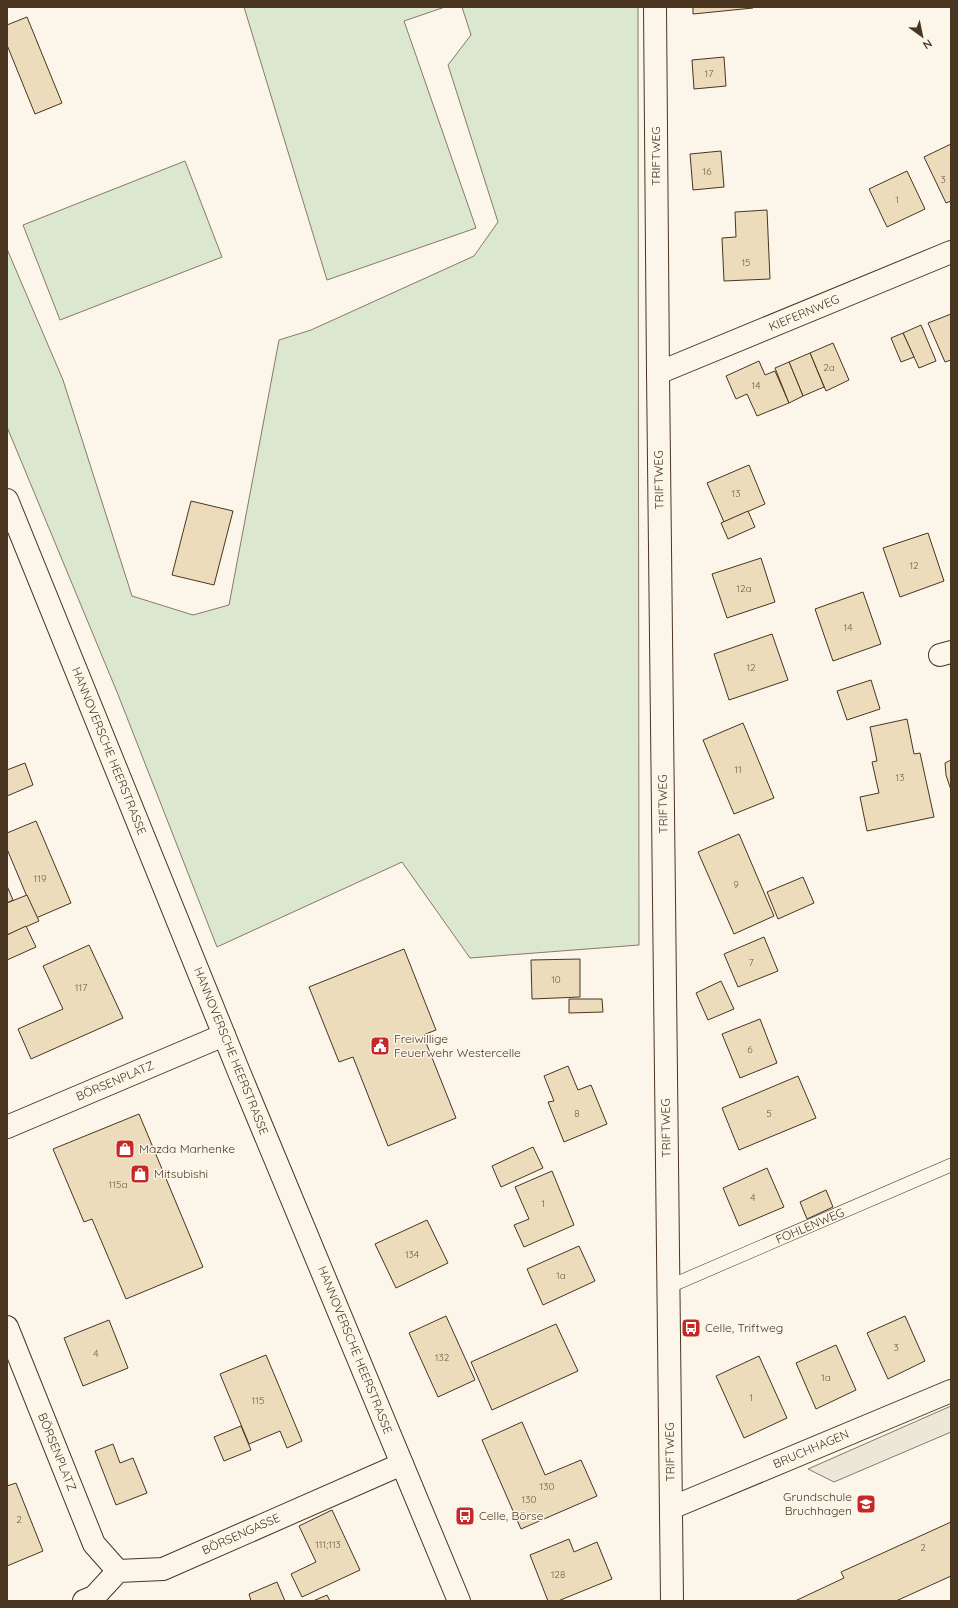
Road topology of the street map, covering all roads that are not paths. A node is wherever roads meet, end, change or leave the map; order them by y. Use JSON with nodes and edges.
{"nodes":[{"id":1,"x":655,"y":7,"type":"edge"},
{"id":2,"x":951,"y":252,"type":"edge"},
{"id":3,"x":658,"y":373,"type":"junction"},
{"id":4,"x":7,"y":500,"type":"edge"},
{"id":5,"x":13,"y":532,"type":"edge"},
{"id":6,"x":224,"y":1035,"type":"junction"},
{"id":7,"x":7,"y":1127,"type":"edge"},
{"id":8,"x":951,"y":1165,"type":"edge"},
{"id":9,"x":668,"y":1286,"type":"junction"},
{"id":10,"x":7,"y":1327,"type":"edge"},
{"id":11,"x":951,"y":1391,"type":"edge"},
{"id":12,"x":402,"y":1464,"type":"junction"},
{"id":13,"x":671,"y":1508,"type":"junction"},
{"id":14,"x":118,"y":1571,"type":"junction"},
{"id":15,"x":84,"y":1601,"type":"edge"},
{"id":16,"x":459,"y":1601,"type":"edge"},
{"id":17,"x":672,"y":1601,"type":"edge"}],
"edges":[{"from":1,"to":3,"type":"street","name":"TRIFTWEG"},
{"from":2,"to":3,"type":"street","name":"KIEFERNWEG"},
{"from":3,"to":9,"type":"street","name":"TRIFTWEG"},
{"from":4,"to":5,"type":"street","name":"HANNOVERSCHE HEERSTRASSE"},
{"from":5,"to":6,"type":"street","name":"HANNOVERSCHE HEERSTRASSE"},
{"from":6,"to":7,"type":"street","name":"BÖRSENPLATZ"},
{"from":6,"to":12,"type":"street","name":"HANNOVERSCHE HEERSTRASSE"},
{"from":8,"to":9,"type":"lane","name":"FOHLENWEG"},
{"from":9,"to":13,"type":"street","name":"TRIFTWEG"},
{"from":10,"to":14,"type":"street","name":"BÖRSENPLATZ"},
{"from":11,"to":13,"type":"street","name":"BRUCHHAGEN"},
{"from":12,"to":14,"type":"street","name":"BÖRSENGASSE"},
{"from":12,"to":16,"type":"street","name":"HANNOVERSCHE HEERSTRASSE"},
{"from":13,"to":17,"type":"street","name":"TRIFTWEG"},
{"from":14,"to":15,"type":"street"}]}
